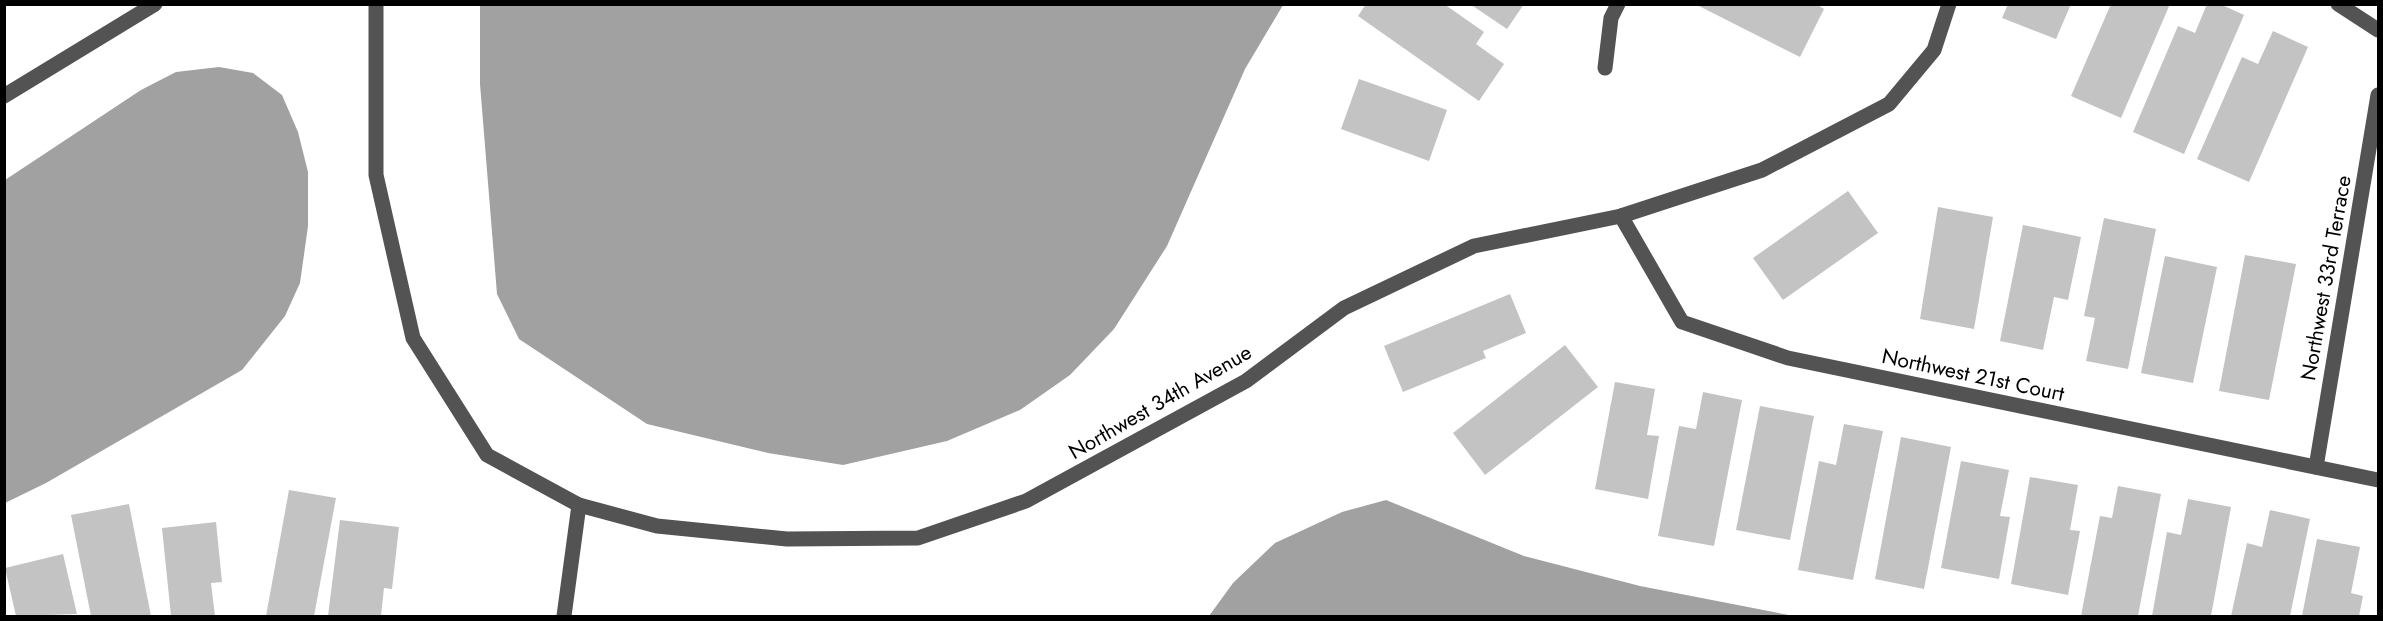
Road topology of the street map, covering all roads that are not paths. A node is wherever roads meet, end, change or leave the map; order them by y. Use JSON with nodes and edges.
{"nodes":[{"id":1,"x":155,"y":4,"type":"edge"},
{"id":2,"x":376,"y":4,"type":"edge"},
{"id":3,"x":1618,"y":4,"type":"edge"},
{"id":4,"x":1949,"y":4,"type":"edge"},
{"id":5,"x":2338,"y":4,"type":"edge"},
{"id":6,"x":2379,"y":30,"type":"edge"},
{"id":7,"x":1605,"y":68,"type":"dead end"},
{"id":8,"x":2379,"y":95,"type":"edge"},
{"id":9,"x":4,"y":96,"type":"edge"},
{"id":10,"x":1621,"y":216,"type":"junction"},
{"id":11,"x":2316,"y":467,"type":"junction"},
{"id":12,"x":2379,"y":480,"type":"edge"},
{"id":13,"x":579,"y":505,"type":"junction"},
{"id":14,"x":564,"y":616,"type":"edge"}],
"edges":[{"from":1,"to":9,"type":"street"},
{"from":2,"to":13,"type":"street"},
{"from":3,"to":7,"type":"street"},
{"from":4,"to":10,"type":"street","name":"Northwest 34th Avenue"},
{"from":5,"to":6,"type":"street"},
{"from":8,"to":11,"type":"street","name":"Northwest 33rd Terrace"},
{"from":10,"to":11,"type":"street","name":"Northwest 21st Court"},
{"from":10,"to":13,"type":"street","name":"Northwest 34th Avenue"},
{"from":11,"to":12,"type":"street","name":"Northwest 21st Court"},
{"from":13,"to":14,"type":"street"}]}
